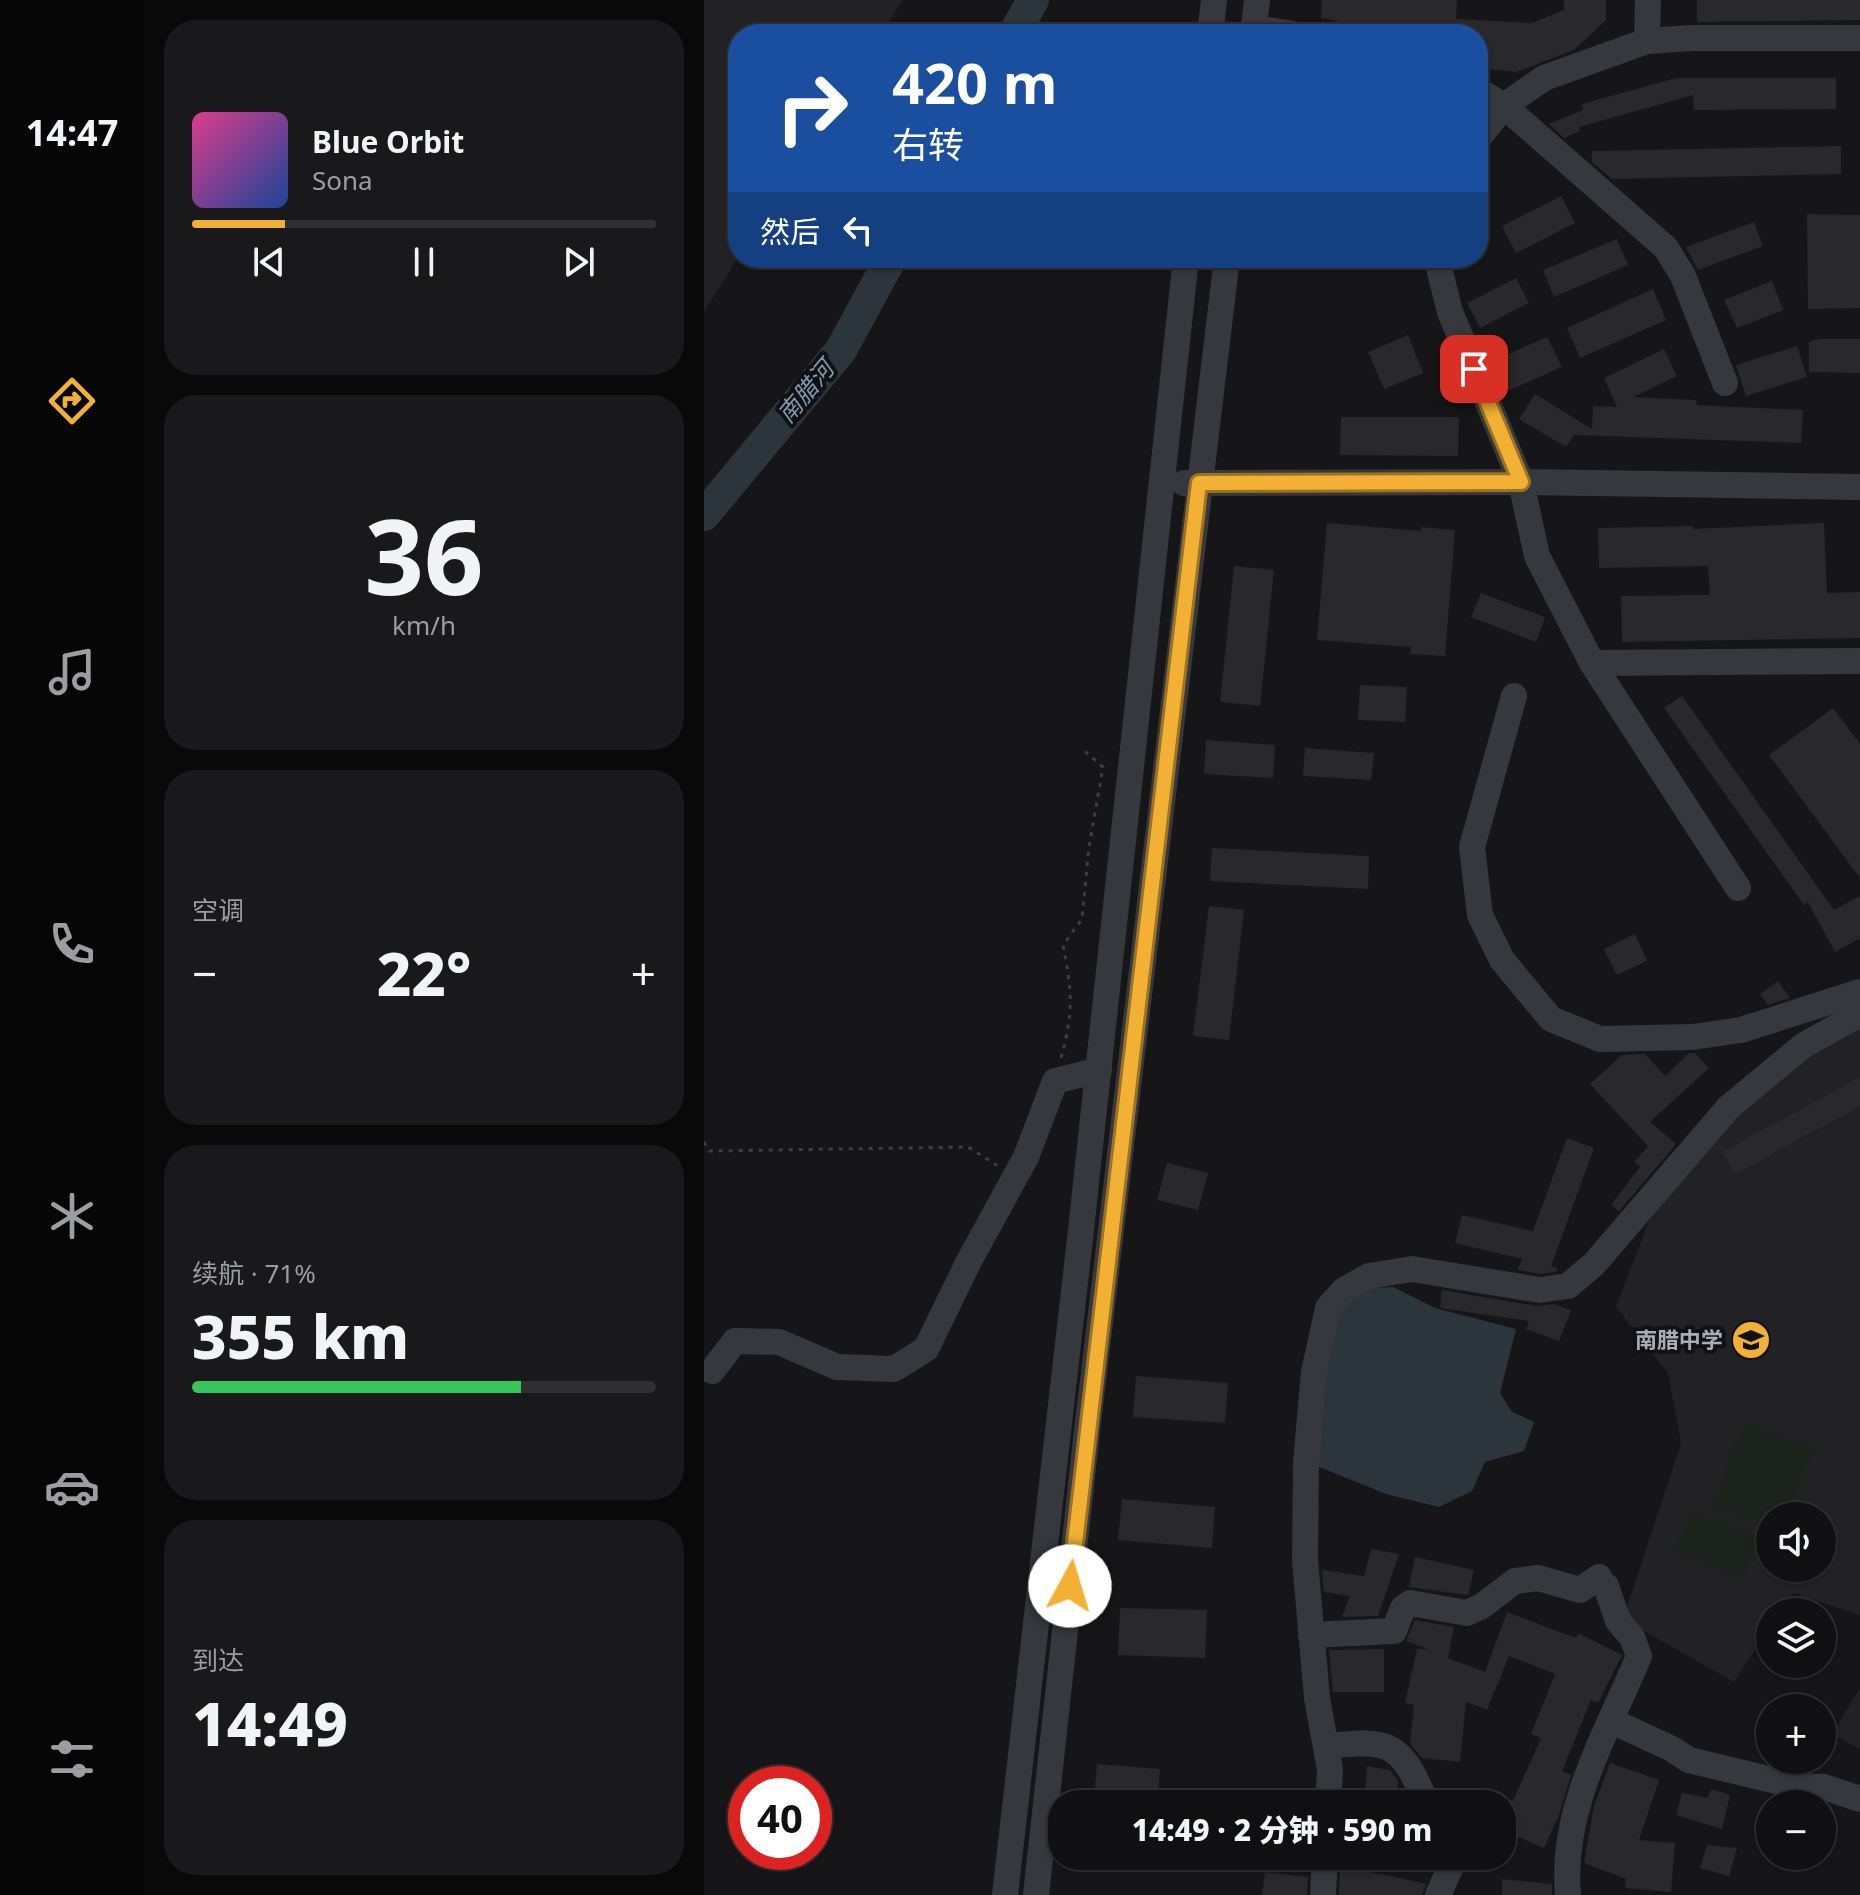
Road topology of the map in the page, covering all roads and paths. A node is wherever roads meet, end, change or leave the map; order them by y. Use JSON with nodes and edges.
{"nodes":[{"id":1,"x":1214,"y":0,"type":"edge"},
{"id":2,"x":1257,"y":0,"type":"edge"},
{"id":3,"x":1648,"y":0,"type":"edge"},
{"id":4,"x":1211,"y":24,"type":"edge"},
{"id":5,"x":1255,"y":24,"type":"edge"},
{"id":6,"x":1860,"y":38,"type":"edge"},
{"id":7,"x":1647,"y":41,"type":"junction"},
{"id":8,"x":1488,"y":96,"type":"edge"},
{"id":9,"x":1504,"y":106,"type":"junction"},
{"id":10,"x":1488,"y":126,"type":"edge"},
{"id":11,"x":1185,"y":268,"type":"edge"},
{"id":12,"x":1226,"y":268,"type":"edge"},
{"id":13,"x":1440,"y":268,"type":"edge"},
{"id":14,"x":1725,"y":383,"type":"dead end"},
{"id":15,"x":1521,"y":482,"type":"junction"},
{"id":16,"x":1162,"y":483,"type":"junction"},
{"id":17,"x":1199,"y":483,"type":"junction"},
{"id":18,"x":1860,"y":487,"type":"edge"},
{"id":19,"x":1860,"y":661,"type":"edge"},
{"id":20,"x":1592,"y":663,"type":"junction"},
{"id":21,"x":1514,"y":696,"type":"dead end"},
{"id":22,"x":1081,"y":748,"type":"dead end"},
{"id":23,"x":1738,"y":888,"type":"dead end"},
{"id":24,"x":1860,"y":992,"type":"edge"},
{"id":25,"x":1860,"y":1014,"type":"edge"},
{"id":26,"x":1099,"y":1070,"type":"junction"},
{"id":27,"x":1055,"y":1081,"type":"junction"},
{"id":28,"x":704,"y":1142,"type":"edge"},
{"id":29,"x":1015,"y":1177,"type":"junction"},
{"id":30,"x":1080,"y":1239,"type":"junction"},
{"id":31,"x":1109,"y":1242,"type":"junction"},
{"id":32,"x":712,"y":1371,"type":"dead end"},
{"id":33,"x":1311,"y":1635,"type":"junction"},
{"id":34,"x":1612,"y":1721,"type":"junction"},
{"id":35,"x":1326,"y":1746,"type":"junction"},
{"id":36,"x":1329,"y":1790,"type":"edge"},
{"id":37,"x":1421,"y":1790,"type":"edge"},
{"id":38,"x":1860,"y":1799,"type":"edge"},
{"id":39,"x":1324,"y":1870,"type":"edge"},
{"id":40,"x":1449,"y":1870,"type":"edge"},
{"id":41,"x":1005,"y":1895,"type":"edge"},
{"id":42,"x":1036,"y":1895,"type":"edge"},
{"id":43,"x":1323,"y":1895,"type":"edge"},
{"id":44,"x":1438,"y":1895,"type":"edge"},
{"id":45,"x":1568,"y":1895,"type":"edge"}],
"edges":[{"from":1,"to":4,"type":"street"},
{"from":2,"to":5,"type":"street"},
{"from":3,"to":7,"type":"street"},
{"from":6,"to":7,"type":"street"},
{"from":7,"to":9,"type":"street"},
{"from":8,"to":9,"type":"street"},
{"from":9,"to":10,"type":"street"},
{"from":9,"to":14,"type":"street"},
{"from":11,"to":16,"type":"street"},
{"from":12,"to":17,"type":"street"},
{"from":13,"to":15,"type":"street"},
{"from":15,"to":17,"type":"street"},
{"from":15,"to":18,"type":"street"},
{"from":15,"to":20,"type":"street"},
{"from":16,"to":17,"type":"street"},
{"from":16,"to":26,"type":"street"},
{"from":17,"to":31,"type":"street"},
{"from":19,"to":20,"type":"street"},
{"from":20,"to":23,"type":"street"},
{"from":21,"to":24,"type":"street"},
{"from":22,"to":27,"type":"path"},
{"from":25,"to":33,"type":"street"},
{"from":26,"to":27,"type":"street"},
{"from":26,"to":30,"type":"street"},
{"from":27,"to":29,"type":"street"},
{"from":28,"to":29,"type":"path"},
{"from":29,"to":32,"type":"street"},
{"from":30,"to":31,"type":"street"},
{"from":30,"to":41,"type":"street"},
{"from":31,"to":42,"type":"street"},
{"from":33,"to":34,"type":"street"},
{"from":33,"to":35,"type":"street"},
{"from":34,"to":38,"type":"street"},
{"from":34,"to":45,"type":"street"},
{"from":35,"to":36,"type":"street"},
{"from":35,"to":37,"type":"street"},
{"from":39,"to":43,"type":"street"},
{"from":40,"to":44,"type":"street"}]}
